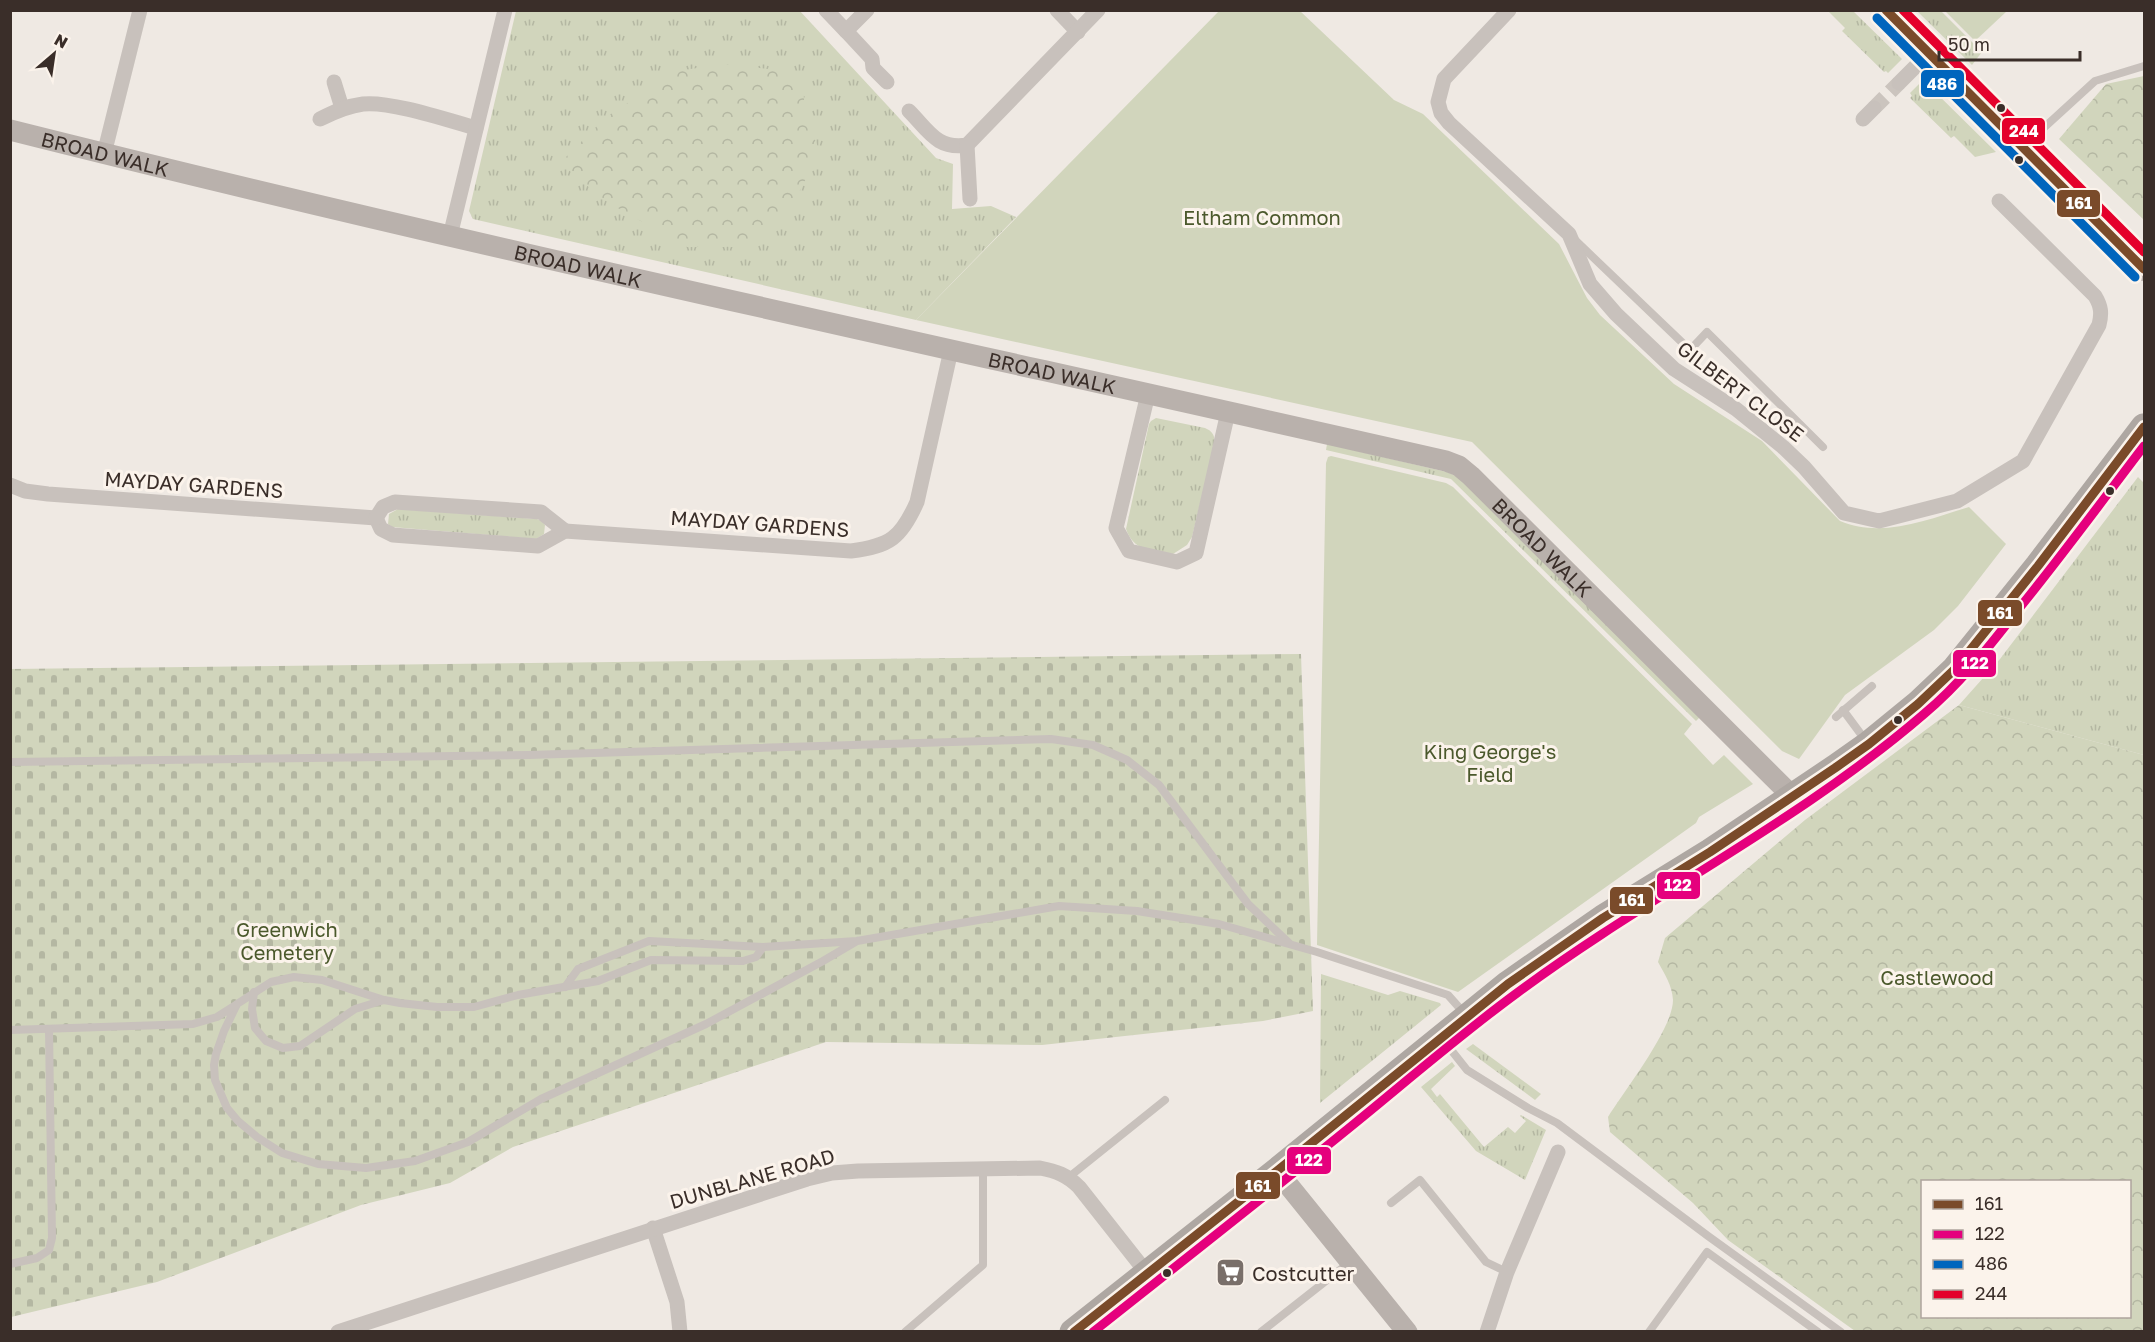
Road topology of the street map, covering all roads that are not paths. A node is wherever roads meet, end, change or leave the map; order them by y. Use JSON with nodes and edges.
{"nodes":[{"id":1,"x":140,"y":10,"type":"edge"},
{"id":2,"x":505,"y":10,"type":"edge"},
{"id":3,"x":826,"y":10,"type":"edge"},
{"id":4,"x":867,"y":10,"type":"edge"},
{"id":5,"x":1057,"y":10,"type":"edge"},
{"id":6,"x":1098,"y":10,"type":"edge"},
{"id":7,"x":1509,"y":10,"type":"edge"},
{"id":8,"x":1886,"y":10,"type":"edge"},
{"id":9,"x":846,"y":31,"type":"junction"},
{"id":10,"x":1078,"y":32,"type":"junction"},
{"id":11,"x":1929,"y":53,"type":"junction"},
{"id":12,"x":2145,"y":66,"type":"edge"},
{"id":13,"x":334,"y":82,"type":"dead end"},
{"id":14,"x":887,"y":82,"type":"dead end"},
{"id":15,"x":1899,"y":83,"type":"tunnel mouth"},
{"id":16,"x":342,"y":108,"type":"junction"},
{"id":17,"x":909,"y":111,"type":"dead end"},
{"id":18,"x":320,"y":119,"type":"dead end"},
{"id":19,"x":476,"y":128,"type":"junction"},
{"id":20,"x":10,"y":130,"type":"edge"},
{"id":21,"x":967,"y":145,"type":"junction"},
{"id":22,"x":2022,"y":147,"type":"junction"},
{"id":23,"x":104,"y":154,"type":"junction"},
{"id":24,"x":969,"y":199,"type":"dead end"},
{"id":25,"x":1999,"y":201,"type":"dead end"},
{"id":26,"x":1569,"y":234,"type":"junction"},
{"id":27,"x":450,"y":236,"type":"junction"},
{"id":28,"x":2145,"y":269,"type":"edge"},
{"id":29,"x":951,"y":350,"type":"junction"},
{"id":30,"x":1148,"y":394,"type":"junction"},
{"id":31,"x":1228,"y":412,"type":"junction"},
{"id":32,"x":2143,"y":433,"type":"edge"},
{"id":33,"x":1823,"y":447,"type":"dead end"},
{"id":34,"x":10,"y":485,"type":"edge"},
{"id":35,"x":376,"y":518,"type":"junction"},
{"id":36,"x":566,"y":531,"type":"junction"},
{"id":37,"x":1872,"y":686,"type":"dead end"},
{"id":38,"x":1844,"y":710,"type":"junction"},
{"id":39,"x":1836,"y":717,"type":"dead end"},
{"id":40,"x":1869,"y":744,"type":"junction"},
{"id":41,"x":10,"y":762,"type":"edge"},
{"id":42,"x":1793,"y":797,"type":"junction"},
{"id":43,"x":857,"y":941,"type":"junction"},
{"id":44,"x":1291,"y":945,"type":"junction"},
{"id":45,"x":763,"y":946,"type":"junction"},
{"id":46,"x":565,"y":987,"type":"junction"},
{"id":47,"x":254,"y":992,"type":"junction"},
{"id":48,"x":384,"y":1000,"type":"junction"},
{"id":49,"x":237,"y":1004,"type":"junction"},
{"id":50,"x":1467,"y":1016,"type":"junction"},
{"id":51,"x":50,"y":1029,"type":"junction"},
{"id":52,"x":10,"y":1030,"type":"edge"},
{"id":53,"x":1441,"y":1037,"type":"junction"},
{"id":54,"x":1165,"y":1100,"type":"dead end"},
{"id":55,"x":1558,"y":1152,"type":"dead end"},
{"id":56,"x":983,"y":1169,"type":"junction"},
{"id":57,"x":1277,"y":1171,"type":"junction"},
{"id":58,"x":1069,"y":1177,"type":"junction"},
{"id":59,"x":1391,"y":1203,"type":"dead end"},
{"id":60,"x":653,"y":1228,"type":"junction"},
{"id":61,"x":1351,"y":1262,"type":"junction"},
{"id":62,"x":10,"y":1264,"type":"edge"},
{"id":63,"x":1146,"y":1272,"type":"junction"},
{"id":64,"x":1507,"y":1272,"type":"junction"},
{"id":65,"x":338,"y":1332,"type":"edge"},
{"id":66,"x":680,"y":1332,"type":"edge"},
{"id":67,"x":905,"y":1332,"type":"edge"},
{"id":68,"x":1073,"y":1332,"type":"edge"},
{"id":69,"x":1261,"y":1332,"type":"edge"},
{"id":70,"x":1407,"y":1332,"type":"edge"},
{"id":71,"x":1487,"y":1332,"type":"edge"},
{"id":72,"x":1649,"y":1332,"type":"edge"},
{"id":73,"x":1818,"y":1332,"type":"edge"},
{"id":74,"x":1841,"y":1332,"type":"edge"}],
"edges":[{"from":1,"to":23,"type":"street"},
{"from":2,"to":19,"type":"street"},
{"from":3,"to":9,"type":"street"},
{"from":4,"to":9,"type":"street"},
{"from":5,"to":10,"type":"street"},
{"from":6,"to":10,"type":"street"},
{"from":7,"to":26,"type":"street","name":"GILBERT CLOSE"},
{"from":8,"to":11,"type":"main road"},
{"from":9,"to":14,"type":"street"},
{"from":10,"to":21,"type":"street"},
{"from":11,"to":15,"type":"street"},
{"from":11,"to":22,"type":"main road"},
{"from":12,"to":22,"type":"lane"},
{"from":13,"to":16,"type":"street"},
{"from":16,"to":18,"type":"street"},
{"from":16,"to":19,"type":"street"},
{"from":17,"to":21,"type":"street"},
{"from":19,"to":27,"type":"street"},
{"from":20,"to":23,"type":"street","name":"BROAD WALK"},
{"from":21,"to":24,"type":"street"},
{"from":22,"to":28,"type":"main road"},
{"from":23,"to":27,"type":"street","name":"BROAD WALK"},
{"from":25,"to":26,"type":"street","name":"GILBERT CLOSE"},
{"from":26,"to":33,"type":"lane","name":"GILBERT CLOSE"},
{"from":27,"to":29,"type":"street","name":"BROAD WALK"},
{"from":29,"to":30,"type":"street","name":"BROAD WALK"},
{"from":29,"to":36,"type":"street","name":"MAYDAY GARDENS"},
{"from":30,"to":31,"type":"street","name":"BROAD WALK"},
{"from":30,"to":31,"type":"street"},
{"from":31,"to":42,"type":"street","name":"BROAD WALK"},
{"from":32,"to":40,"type":"highway"},
{"from":34,"to":35,"type":"street","name":"MAYDAY GARDENS"},
{"from":35,"to":36,"type":"street"},
{"from":35,"to":36,"type":"street"},
{"from":37,"to":38,"type":"lane"},
{"from":38,"to":39,"type":"lane"},
{"from":38,"to":40,"type":"lane"},
{"from":40,"to":42,"type":"highway"},
{"from":41,"to":44,"type":"lane"},
{"from":42,"to":50,"type":"highway"},
{"from":43,"to":44,"type":"lane"},
{"from":43,"to":45,"type":"lane"},
{"from":43,"to":49,"type":"lane"},
{"from":44,"to":50,"type":"lane"},
{"from":45,"to":46,"type":"lane"},
{"from":45,"to":46,"type":"lane"},
{"from":46,"to":48,"type":"lane"},
{"from":47,"to":48,"type":"lane"},
{"from":47,"to":48,"type":"lane"},
{"from":47,"to":49,"type":"lane"},
{"from":49,"to":51,"type":"lane"},
{"from":50,"to":53,"type":"highway"},
{"from":51,"to":52,"type":"lane"},
{"from":51,"to":62,"type":"lane"},
{"from":53,"to":57,"type":"highway"},
{"from":53,"to":74,"type":"lane"},
{"from":54,"to":58,"type":"lane"},
{"from":55,"to":64,"type":"street"},
{"from":56,"to":58,"type":"street","name":"DUNBLANE ROAD"},
{"from":56,"to":60,"type":"street","name":"DUNBLANE ROAD"},
{"from":56,"to":67,"type":"lane"},
{"from":57,"to":61,"type":"street"},
{"from":57,"to":63,"type":"highway"},
{"from":58,"to":63,"type":"street"},
{"from":59,"to":64,"type":"lane"},
{"from":60,"to":65,"type":"street","name":"DUNBLANE ROAD"},
{"from":60,"to":66,"type":"street"},
{"from":61,"to":69,"type":"lane"},
{"from":61,"to":70,"type":"street"},
{"from":63,"to":68,"type":"highway"},
{"from":64,"to":71,"type":"street"},
{"from":72,"to":73,"type":"lane"}]}
